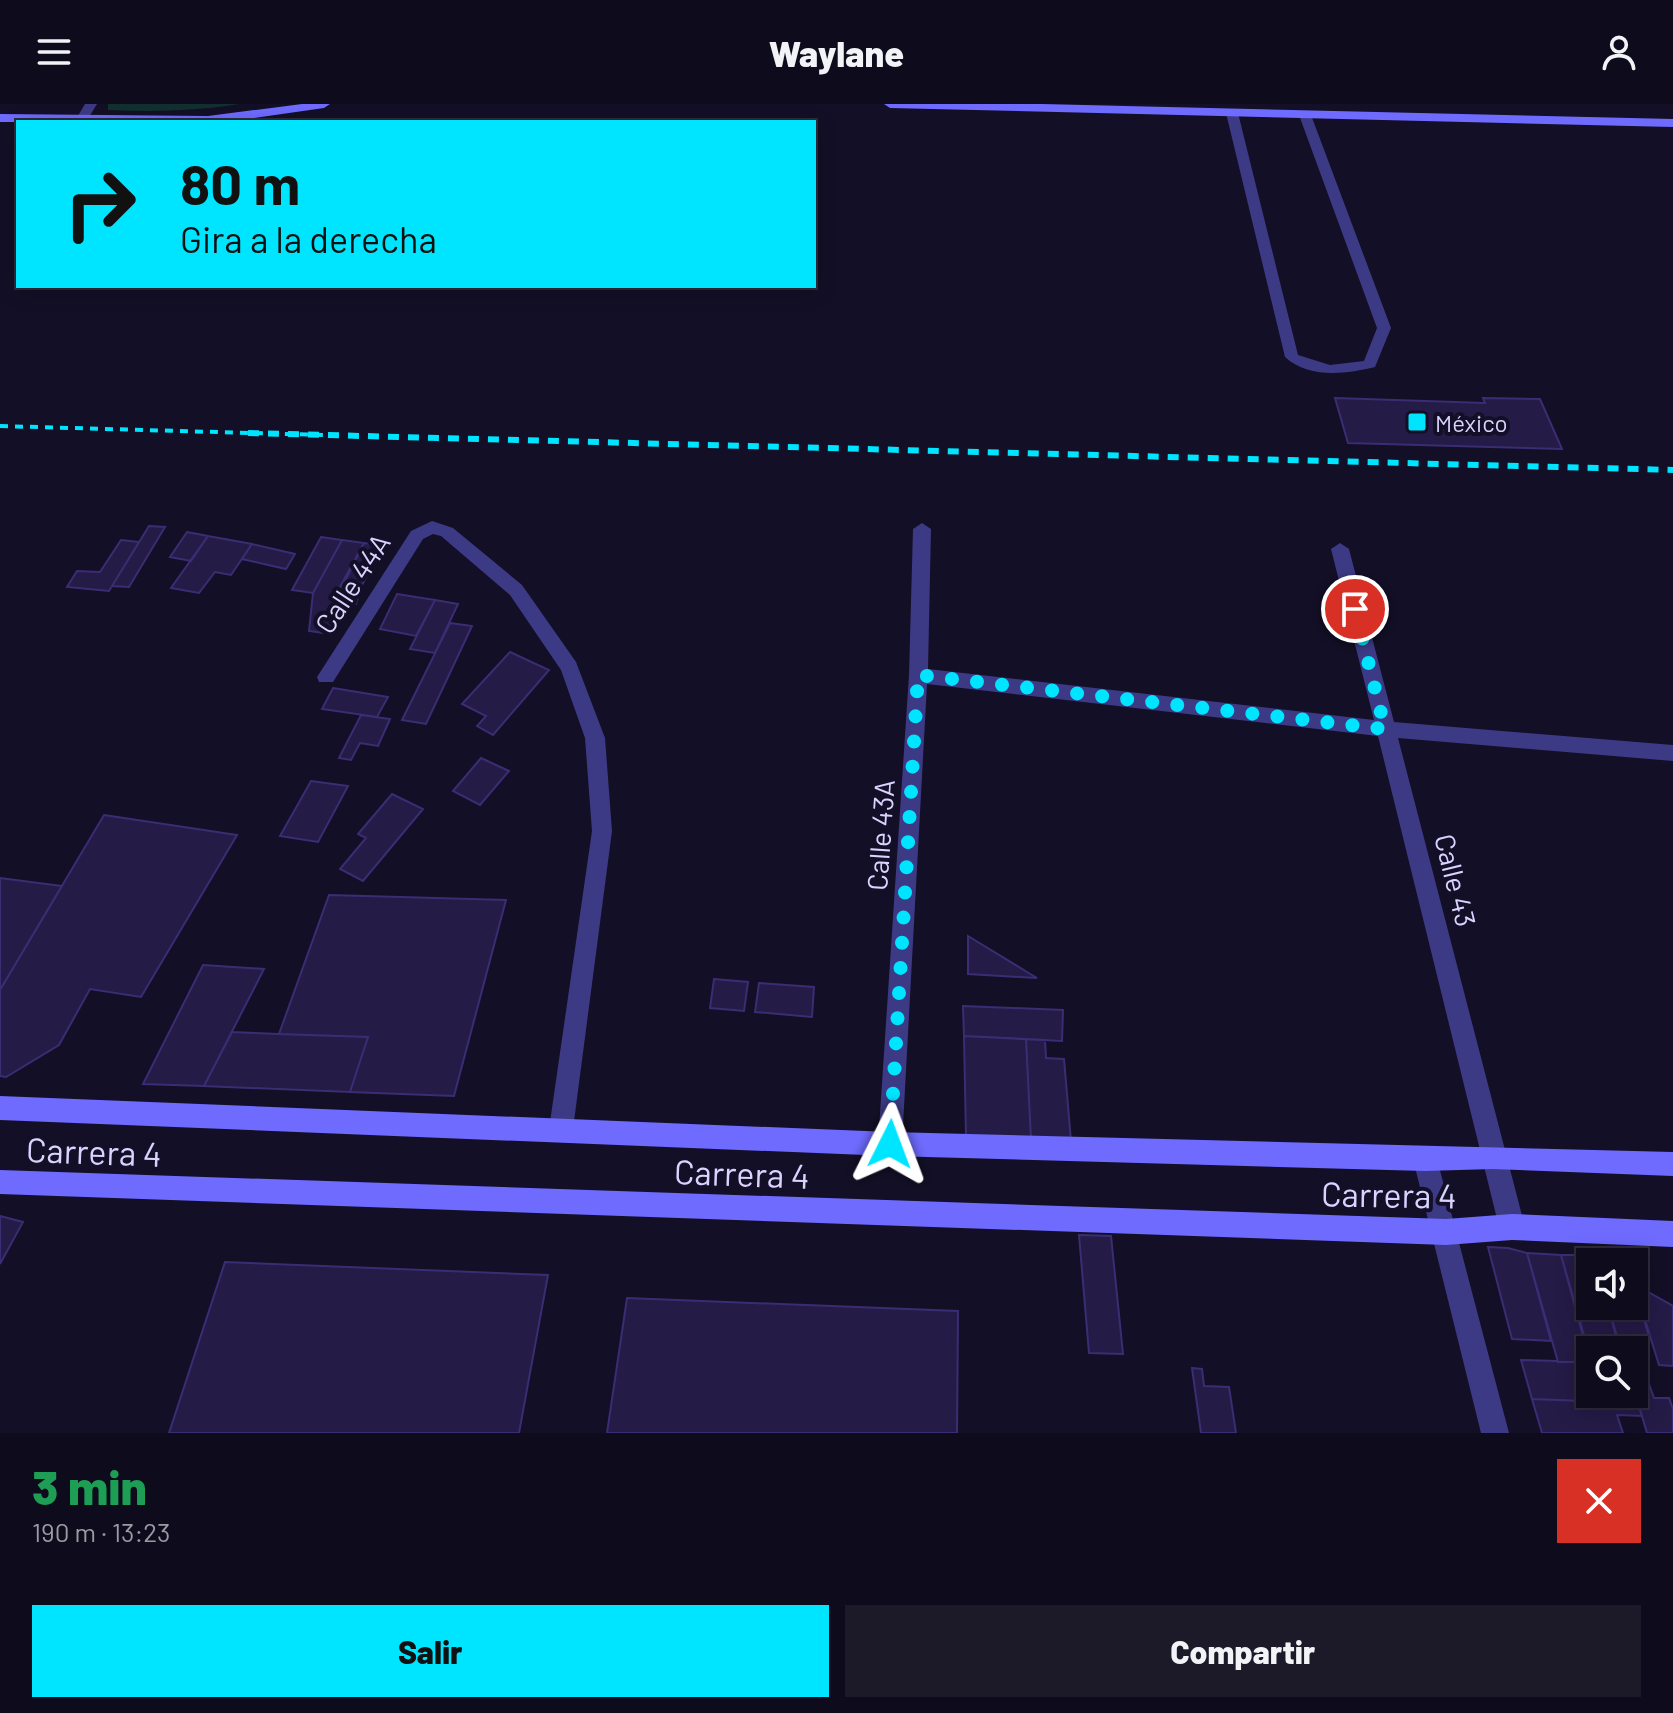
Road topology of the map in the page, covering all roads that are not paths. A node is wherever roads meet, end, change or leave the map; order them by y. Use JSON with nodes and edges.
{"nodes":[{"id":1,"x":91,"y":104,"type":"edge"},
{"id":2,"x":324,"y":104,"type":"edge"},
{"id":3,"x":890,"y":104,"type":"edge"},
{"id":4,"x":1167,"y":104,"type":"edge"},
{"id":5,"x":1334,"y":104,"type":"edge"},
{"id":6,"x":1187,"y":112,"type":"junction"},
{"id":7,"x":1232,"y":113,"type":"junction"},
{"id":8,"x":1285,"y":114,"type":"junction"},
{"id":9,"x":1305,"y":115,"type":"junction"},
{"id":10,"x":0,"y":118,"type":"edge"},
{"id":11,"x":82,"y":119,"type":"junction"},
{"id":12,"x":1673,"y":123,"type":"edge"},
{"id":13,"x":922,"y":529,"type":"dead end"},
{"id":14,"x":1340,"y":549,"type":"dead end"},
{"id":15,"x":918,"y":675,"type":"junction"},
{"id":16,"x":326,"y":677,"type":"dead end"},
{"id":17,"x":1385,"y":729,"type":"junction"},
{"id":18,"x":1673,"y":753,"type":"edge"},
{"id":19,"x":0,"y":1108,"type":"edge"},
{"id":20,"x":561,"y":1129,"type":"junction"},
{"id":21,"x":890,"y":1144,"type":"junction"},
{"id":22,"x":1493,"y":1157,"type":"junction"},
{"id":23,"x":1425,"y":1159,"type":"junction"},
{"id":24,"x":1673,"y":1164,"type":"edge"},
{"id":25,"x":0,"y":1182,"type":"edge"},
{"id":26,"x":1512,"y":1227,"type":"junction"},
{"id":27,"x":1446,"y":1232,"type":"junction"},
{"id":28,"x":1673,"y":1234,"type":"edge"},
{"id":29,"x":1495,"y":1433,"type":"edge"}],
"edges":[{"from":1,"to":11,"type":"street"},
{"from":2,"to":11,"type":"street"},
{"from":3,"to":6,"type":"street"},
{"from":4,"to":6,"type":"street"},
{"from":5,"to":8,"type":"street"},
{"from":6,"to":7,"type":"street"},
{"from":7,"to":8,"type":"street"},
{"from":7,"to":9,"type":"lane"},
{"from":8,"to":9,"type":"street"},
{"from":9,"to":12,"type":"street"},
{"from":10,"to":11,"type":"street"},
{"from":13,"to":15,"type":"street","name":"Calle 43A"},
{"from":14,"to":17,"type":"street","name":"Calle 43"},
{"from":15,"to":17,"type":"street"},
{"from":15,"to":21,"type":"street","name":"Calle 43A"},
{"from":16,"to":20,"type":"street","name":"Calle 44A"},
{"from":17,"to":18,"type":"street"},
{"from":17,"to":22,"type":"street","name":"Calle 43"},
{"from":19,"to":20,"type":"street","name":"Carrera 4"},
{"from":20,"to":21,"type":"street","name":"Carrera 4"},
{"from":21,"to":23,"type":"street","name":"Carrera 4"},
{"from":22,"to":23,"type":"street","name":"Carrera 4"},
{"from":22,"to":24,"type":"street","name":"Carrera 4"},
{"from":22,"to":26,"type":"street","name":"Calle 43"},
{"from":23,"to":27,"type":"street"},
{"from":25,"to":27,"type":"street","name":"Carrera 4"},
{"from":26,"to":27,"type":"street","name":"Carrera 4"},
{"from":26,"to":28,"type":"street","name":"Carrera 4"},
{"from":27,"to":29,"type":"street"}]}
